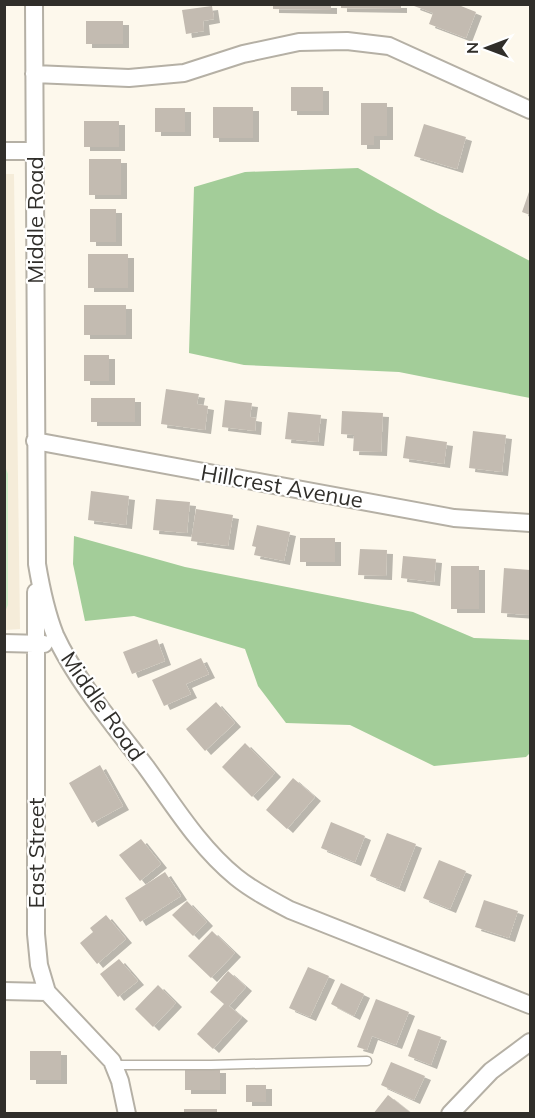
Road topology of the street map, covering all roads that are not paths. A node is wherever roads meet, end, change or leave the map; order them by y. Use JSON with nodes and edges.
{"nodes":[{"id":1,"x":34,"y":4,"type":"edge"},
{"id":2,"x":34,"y":74,"type":"junction"},
{"id":3,"x":531,"y":110,"type":"edge"},
{"id":4,"x":4,"y":151,"type":"edge"},
{"id":5,"x":35,"y":151,"type":"junction"},
{"id":6,"x":35,"y":441,"type":"junction"},
{"id":7,"x":531,"y":523,"type":"edge"},
{"id":8,"x":37,"y":564,"type":"junction"},
{"id":9,"x":4,"y":643,"type":"edge"},
{"id":10,"x":35,"y":644,"type":"junction"},
{"id":11,"x":60,"y":644,"type":"junction"},
{"id":12,"x":4,"y":991,"type":"edge"},
{"id":13,"x":47,"y":992,"type":"junction"},
{"id":14,"x":526,"y":1001,"type":"edge"},
{"id":15,"x":531,"y":1042,"type":"edge"},
{"id":16,"x":368,"y":1061,"type":"dead end"},
{"id":17,"x":113,"y":1065,"type":"junction"},
{"id":18,"x":127,"y":1113,"type":"edge"},
{"id":19,"x":450,"y":1113,"type":"edge"}],
"edges":[{"from":1,"to":2,"type":"street","name":"Middle Road"},
{"from":2,"to":3,"type":"street"},
{"from":2,"to":5,"type":"street","name":"Middle Road"},
{"from":4,"to":5,"type":"street"},
{"from":5,"to":6,"type":"street","name":"Middle Road"},
{"from":6,"to":7,"type":"street","name":"Hillcrest Avenue"},
{"from":6,"to":8,"type":"street","name":"Middle Road"},
{"from":8,"to":10,"type":"street","name":"East Street"},
{"from":8,"to":11,"type":"street","name":"Middle Road"},
{"from":9,"to":10,"type":"street"},
{"from":10,"to":11,"type":"street"},
{"from":10,"to":13,"type":"street","name":"East Street"},
{"from":11,"to":14,"type":"street","name":"Middle Road"},
{"from":12,"to":13,"type":"street"},
{"from":13,"to":17,"type":"street","name":"East Street"},
{"from":15,"to":19,"type":"street"},
{"from":16,"to":17,"type":"lane"},
{"from":17,"to":18,"type":"street","name":"East Street"}]}
